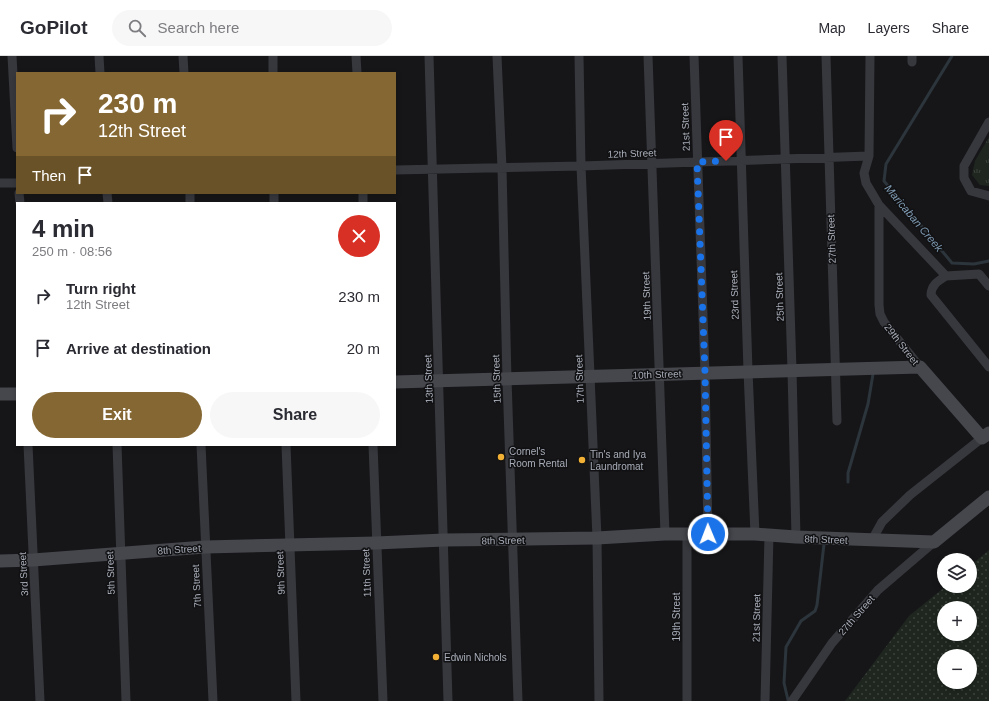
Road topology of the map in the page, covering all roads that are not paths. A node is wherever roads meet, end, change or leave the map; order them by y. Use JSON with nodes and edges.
{"nodes":[{"id":1,"x":12,"y":56,"type":"edge"},
{"id":2,"x":99,"y":56,"type":"edge"},
{"id":3,"x":183,"y":56,"type":"edge"},
{"id":4,"x":273,"y":56,"type":"edge"},
{"id":5,"x":356,"y":56,"type":"edge"},
{"id":6,"x":429,"y":56,"type":"edge"},
{"id":7,"x":497,"y":56,"type":"edge"},
{"id":8,"x":579,"y":56,"type":"edge"},
{"id":9,"x":648,"y":56,"type":"edge"},
{"id":10,"x":694,"y":56,"type":"edge"},
{"id":11,"x":738,"y":56,"type":"edge"},
{"id":12,"x":782,"y":56,"type":"edge"},
{"id":13,"x":826,"y":56,"type":"edge"},
{"id":14,"x":870,"y":56,"type":"edge"},
{"id":15,"x":100,"y":72,"type":"edge"},
{"id":16,"x":184,"y":72,"type":"edge"},
{"id":17,"x":273,"y":72,"type":"edge"},
{"id":18,"x":357,"y":72,"type":"edge"},
{"id":19,"x":989,"y":122,"type":"edge"},
{"id":20,"x":16,"y":130,"type":"edge"},
{"id":21,"x":869,"y":156,"type":"junction"},
{"id":22,"x":829,"y":158,"type":"junction"},
{"id":23,"x":786,"y":160,"type":"junction"},
{"id":24,"x":741,"y":161,"type":"junction"},
{"id":25,"x":697,"y":162,"type":"junction"},
{"id":26,"x":652,"y":164,"type":"junction"},
{"id":27,"x":581,"y":166,"type":"junction"},
{"id":28,"x":502,"y":168,"type":"junction"},
{"id":29,"x":396,"y":170,"type":"edge"},
{"id":30,"x":432,"y":170,"type":"junction"},
{"id":31,"x":0,"y":183,"type":"edge"},
{"id":32,"x":16,"y":183,"type":"edge"},
{"id":33,"x":989,"y":196,"type":"edge"},
{"id":34,"x":879,"y":205,"type":"junction"},
{"id":35,"x":946,"y":276,"type":"junction"},
{"id":36,"x":989,"y":286,"type":"edge"},
{"id":37,"x":920,"y":367,"type":"junction"},
{"id":38,"x":989,"y":368,"type":"edge"},
{"id":39,"x":835,"y":369,"type":"junction"},
{"id":40,"x":792,"y":370,"type":"junction"},
{"id":41,"x":748,"y":371,"type":"junction"},
{"id":42,"x":705,"y":373,"type":"junction"},
{"id":43,"x":660,"y":374,"type":"junction"},
{"id":44,"x":590,"y":376,"type":"junction"},
{"id":45,"x":507,"y":379,"type":"junction"},
{"id":46,"x":439,"y":381,"type":"junction"},
{"id":47,"x":396,"y":382,"type":"edge"},
{"id":48,"x":0,"y":394,"type":"edge"},
{"id":49,"x":16,"y":394,"type":"edge"},
{"id":50,"x":837,"y":421,"type":"dead end"},
{"id":51,"x":985,"y":436,"type":"edge"},
{"id":52,"x":28,"y":446,"type":"edge"},
{"id":53,"x":117,"y":446,"type":"edge"},
{"id":54,"x":201,"y":446,"type":"edge"},
{"id":55,"x":286,"y":446,"type":"edge"},
{"id":56,"x":373,"y":446,"type":"edge"},
{"id":57,"x":989,"y":497,"type":"edge"},
{"id":58,"x":665,"y":534,"type":"junction"},
{"id":59,"x":686,"y":534,"type":"junction"},
{"id":60,"x":708,"y":534,"type":"junction"},
{"id":61,"x":755,"y":534,"type":"junction"},
{"id":62,"x":769,"y":536,"type":"junction"},
{"id":63,"x":796,"y":537,"type":"junction"},
{"id":64,"x":597,"y":538,"type":"junction"},
{"id":65,"x":444,"y":540,"type":"junction"},
{"id":66,"x":513,"y":540,"type":"junction"},
{"id":67,"x":872,"y":540,"type":"junction"},
{"id":68,"x":934,"y":542,"type":"junction"},
{"id":69,"x":376,"y":544,"type":"junction"},
{"id":70,"x":290,"y":545,"type":"junction"},
{"id":71,"x":205,"y":547,"type":"junction"},
{"id":72,"x":120,"y":554,"type":"junction"},
{"id":73,"x":33,"y":560,"type":"junction"},
{"id":74,"x":0,"y":561,"type":"edge"},
{"id":75,"x":40,"y":701,"type":"edge"},
{"id":76,"x":126,"y":701,"type":"edge"},
{"id":77,"x":213,"y":701,"type":"edge"},
{"id":78,"x":296,"y":701,"type":"edge"},
{"id":79,"x":382,"y":701,"type":"edge"},
{"id":80,"x":448,"y":701,"type":"edge"},
{"id":81,"x":518,"y":701,"type":"edge"},
{"id":82,"x":599,"y":701,"type":"edge"},
{"id":83,"x":687,"y":701,"type":"edge"},
{"id":84,"x":765,"y":701,"type":"edge"},
{"id":85,"x":792,"y":701,"type":"edge"}],
"edges":[{"from":1,"to":20,"type":"street"},
{"from":2,"to":15,"type":"street"},
{"from":3,"to":16,"type":"street"},
{"from":4,"to":17,"type":"street"},
{"from":5,"to":18,"type":"street"},
{"from":6,"to":30,"type":"street","name":"13th Street"},
{"from":7,"to":28,"type":"street","name":"15th Street"},
{"from":8,"to":27,"type":"street","name":"17th Street"},
{"from":9,"to":26,"type":"street","name":"19th Street"},
{"from":10,"to":25,"type":"street","name":"21st Street"},
{"from":11,"to":24,"type":"street","name":"23rd Street"},
{"from":12,"to":23,"type":"street","name":"25th Street"},
{"from":13,"to":22,"type":"street","name":"27th Street"},
{"from":14,"to":21,"type":"street"},
{"from":19,"to":33,"type":"street"},
{"from":21,"to":22,"type":"street","name":"12th Street"},
{"from":21,"to":34,"type":"street"},
{"from":22,"to":23,"type":"street","name":"12th Street"},
{"from":22,"to":39,"type":"street","name":"27th Street"},
{"from":23,"to":24,"type":"street","name":"12th Street"},
{"from":23,"to":40,"type":"street","name":"25th Street"},
{"from":24,"to":25,"type":"street","name":"12th Street"},
{"from":24,"to":41,"type":"street","name":"23rd Street"},
{"from":25,"to":26,"type":"street","name":"12th Street"},
{"from":25,"to":42,"type":"street","name":"21st Street"},
{"from":26,"to":27,"type":"street","name":"12th Street"},
{"from":26,"to":43,"type":"street","name":"19th Street"},
{"from":27,"to":28,"type":"street","name":"12th Street"},
{"from":27,"to":44,"type":"street","name":"17th Street"},
{"from":28,"to":30,"type":"street","name":"12th Street"},
{"from":28,"to":45,"type":"street","name":"15th Street"},
{"from":29,"to":30,"type":"street","name":"12th Street"},
{"from":30,"to":46,"type":"street","name":"13th Street"},
{"from":31,"to":32,"type":"street"},
{"from":34,"to":35,"type":"street"},
{"from":34,"to":37,"type":"street","name":"29th Street"},
{"from":35,"to":36,"type":"street"},
{"from":35,"to":38,"type":"street"},
{"from":37,"to":39,"type":"street","name":"10th Street"},
{"from":37,"to":51,"type":"street","name":"29th Street"},
{"from":39,"to":40,"type":"street","name":"10th Street"},
{"from":39,"to":50,"type":"street","name":"27th Street"},
{"from":40,"to":41,"type":"street","name":"10th Street"},
{"from":40,"to":63,"type":"street","name":"25th Street"},
{"from":41,"to":42,"type":"street","name":"10th Street"},
{"from":41,"to":61,"type":"street","name":"23rd Street"},
{"from":42,"to":43,"type":"street","name":"10th Street"},
{"from":42,"to":60,"type":"street","name":"21st Street"},
{"from":43,"to":44,"type":"street","name":"10th Street"},
{"from":43,"to":58,"type":"street","name":"19th Street"},
{"from":44,"to":45,"type":"street","name":"10th Street"},
{"from":44,"to":64,"type":"street","name":"17th Street"},
{"from":45,"to":46,"type":"street","name":"10th Street"},
{"from":45,"to":66,"type":"street","name":"15th Street"},
{"from":46,"to":47,"type":"street","name":"10th Street"},
{"from":46,"to":65,"type":"street","name":"13th Street"},
{"from":48,"to":49,"type":"street"},
{"from":51,"to":67,"type":"street"},
{"from":52,"to":73,"type":"street","name":"3rd Street"},
{"from":53,"to":72,"type":"street","name":"5th Street"},
{"from":54,"to":71,"type":"street","name":"7th Street"},
{"from":55,"to":70,"type":"street","name":"9th Street"},
{"from":56,"to":69,"type":"street","name":"11th Street"},
{"from":57,"to":68,"type":"street"},
{"from":58,"to":59,"type":"street","name":"8th Street"},
{"from":58,"to":64,"type":"street","name":"8th Street"},
{"from":59,"to":60,"type":"street","name":"8th Street"},
{"from":59,"to":83,"type":"street","name":"19th Street"},
{"from":60,"to":61,"type":"street","name":"8th Street"},
{"from":61,"to":62,"type":"street","name":"8th Street"},
{"from":62,"to":63,"type":"street","name":"8th Street"},
{"from":62,"to":84,"type":"street","name":"21st Street"},
{"from":63,"to":67,"type":"street","name":"8th Street"},
{"from":64,"to":66,"type":"street","name":"8th Street"},
{"from":64,"to":82,"type":"street","name":"17th Street"},
{"from":65,"to":66,"type":"street","name":"8th Street"},
{"from":65,"to":69,"type":"street","name":"8th Street"},
{"from":65,"to":80,"type":"street","name":"13th Street"},
{"from":66,"to":81,"type":"street","name":"15th Street"},
{"from":67,"to":68,"type":"street","name":"8th Street"},
{"from":68,"to":85,"type":"street","name":"27th Street"},
{"from":69,"to":70,"type":"street","name":"8th Street"},
{"from":69,"to":79,"type":"street","name":"11th Street"},
{"from":70,"to":71,"type":"street","name":"8th Street"},
{"from":70,"to":78,"type":"street","name":"9th Street"},
{"from":71,"to":72,"type":"street","name":"8th Street"},
{"from":71,"to":77,"type":"street","name":"7th Street"},
{"from":72,"to":73,"type":"street","name":"8th Street"},
{"from":72,"to":76,"type":"street","name":"5th Street"},
{"from":73,"to":74,"type":"street","name":"8th Street"},
{"from":73,"to":75,"type":"street","name":"3rd Street"}]}
